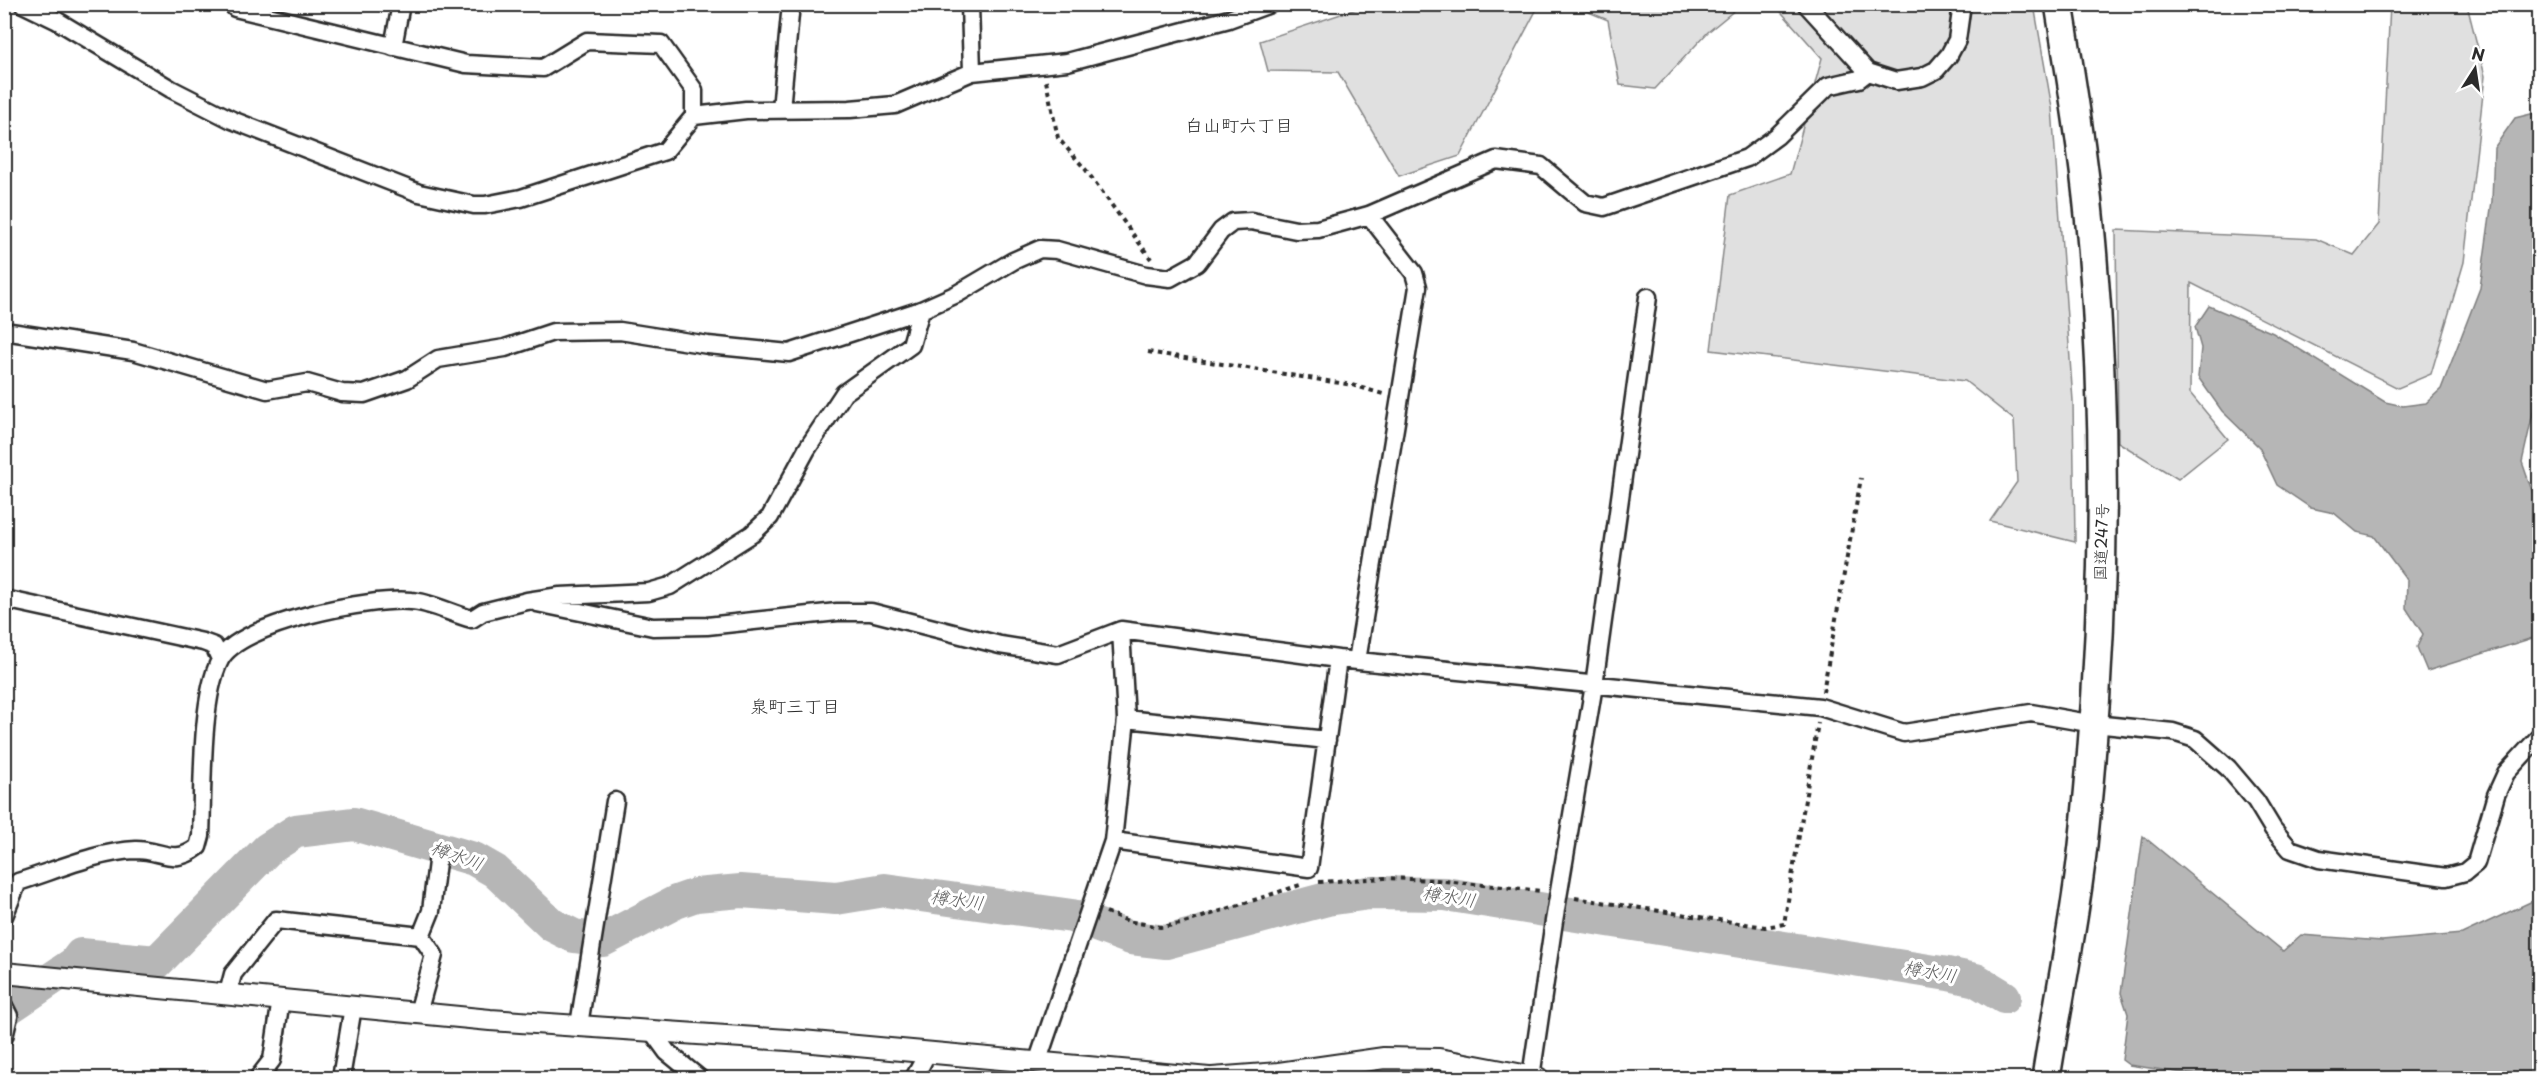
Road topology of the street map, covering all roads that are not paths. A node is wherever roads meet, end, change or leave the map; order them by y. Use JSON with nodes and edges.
{"nodes":[{"id":1,"x":23,"y":4,"type":"edge"},
{"id":2,"x":232,"y":4,"type":"edge"},
{"id":3,"x":401,"y":4,"type":"edge"},
{"id":4,"x":791,"y":4,"type":"edge"},
{"id":5,"x":970,"y":4,"type":"edge"},
{"id":6,"x":1270,"y":4,"type":"edge"},
{"id":7,"x":1806,"y":4,"type":"edge"},
{"id":8,"x":1962,"y":4,"type":"edge"},
{"id":9,"x":2059,"y":4,"type":"edge"},
{"id":10,"x":393,"y":47,"type":"junction"},
{"id":11,"x":972,"y":72,"type":"junction"},
{"id":12,"x":1868,"y":72,"type":"junction"},
{"id":13,"x":781,"y":109,"type":"junction"},
{"id":14,"x":694,"y":116,"type":"junction"},
{"id":15,"x":1369,"y":215,"type":"junction"},
{"id":16,"x":1648,"y":297,"type":"dead end"},
{"id":17,"x":921,"y":310,"type":"junction"},
{"id":18,"x":4,"y":330,"type":"edge"},
{"id":19,"x":4,"y":599,"type":"edge"},
{"id":20,"x":527,"y":601,"type":"junction"},
{"id":21,"x":1121,"y":630,"type":"junction"},
{"id":22,"x":220,"y":659,"type":"junction"},
{"id":23,"x":1338,"y":659,"type":"junction"},
{"id":24,"x":1358,"y":661,"type":"junction"},
{"id":25,"x":1593,"y":684,"type":"junction"},
{"id":26,"x":1126,"y":719,"type":"junction"},
{"id":27,"x":2094,"y":724,"type":"junction"},
{"id":28,"x":2540,"y":736,"type":"edge"},
{"id":29,"x":1327,"y":740,"type":"junction"},
{"id":30,"x":615,"y":801,"type":"dead end"},
{"id":31,"x":1113,"y":842,"type":"junction"},
{"id":32,"x":437,"y":862,"type":"dead end"},
{"id":33,"x":4,"y":916,"type":"edge"},
{"id":34,"x":422,"y":936,"type":"junction"},
{"id":35,"x":10,"y":972,"type":"edge"},
{"id":36,"x":228,"y":993,"type":"junction"},
{"id":37,"x":281,"y":999,"type":"junction"},
{"id":38,"x":353,"y":1007,"type":"junction"},
{"id":39,"x":7,"y":1011,"type":"edge"},
{"id":40,"x":418,"y":1013,"type":"junction"},
{"id":41,"x":579,"y":1025,"type":"junction"},
{"id":42,"x":651,"y":1030,"type":"junction"},
{"id":43,"x":4,"y":1037,"type":"edge"},
{"id":44,"x":927,"y":1054,"type":"junction"},
{"id":45,"x":1037,"y":1063,"type":"junction"},
{"id":46,"x":1278,"y":1076,"type":"edge"},
{"id":47,"x":258,"y":1078,"type":"edge"},
{"id":48,"x":341,"y":1078,"type":"edge"},
{"id":49,"x":699,"y":1078,"type":"edge"},
{"id":50,"x":914,"y":1078,"type":"edge"},
{"id":51,"x":1211,"y":1078,"type":"edge"},
{"id":52,"x":1535,"y":1078,"type":"edge"},
{"id":53,"x":2046,"y":1078,"type":"edge"}],
"edges":[{"from":1,"to":14,"type":"street"},
{"from":2,"to":10,"type":"street"},
{"from":3,"to":10,"type":"street"},
{"from":4,"to":13,"type":"street"},
{"from":5,"to":11,"type":"street"},
{"from":6,"to":11,"type":"street"},
{"from":7,"to":12,"type":"street"},
{"from":8,"to":12,"type":"street"},
{"from":9,"to":27,"type":"highway","name":"国道247号"},
{"from":10,"to":14,"type":"street"},
{"from":11,"to":13,"type":"street"},
{"from":12,"to":15,"type":"street"},
{"from":13,"to":14,"type":"street"},
{"from":15,"to":17,"type":"street"},
{"from":15,"to":24,"type":"street"},
{"from":16,"to":25,"type":"street"},
{"from":17,"to":18,"type":"street"},
{"from":17,"to":20,"type":"street"},
{"from":19,"to":22,"type":"street"},
{"from":20,"to":21,"type":"street"},
{"from":20,"to":22,"type":"street"},
{"from":21,"to":23,"type":"street"},
{"from":21,"to":26,"type":"street"},
{"from":22,"to":33,"type":"street"},
{"from":23,"to":24,"type":"street"},
{"from":23,"to":29,"type":"street"},
{"from":24,"to":25,"type":"street"},
{"from":25,"to":27,"type":"street"},
{"from":25,"to":52,"type":"street"},
{"from":26,"to":29,"type":"street"},
{"from":26,"to":31,"type":"street"},
{"from":27,"to":28,"type":"street"},
{"from":27,"to":53,"type":"highway","name":"国道247号"},
{"from":29,"to":31,"type":"street"},
{"from":30,"to":41,"type":"street"},
{"from":31,"to":45,"type":"street"},
{"from":32,"to":34,"type":"street"},
{"from":34,"to":36,"type":"street"},
{"from":34,"to":40,"type":"street"},
{"from":35,"to":36,"type":"street"},
{"from":36,"to":37,"type":"street"},
{"from":37,"to":38,"type":"street"},
{"from":37,"to":47,"type":"street"},
{"from":38,"to":40,"type":"street"},
{"from":38,"to":48,"type":"street"},
{"from":39,"to":43,"type":"street"},
{"from":40,"to":41,"type":"street"},
{"from":41,"to":42,"type":"street"},
{"from":42,"to":44,"type":"street"},
{"from":42,"to":49,"type":"street"},
{"from":44,"to":45,"type":"street"},
{"from":44,"to":50,"type":"street"},
{"from":45,"to":51,"type":"street"},
{"from":46,"to":51,"type":"street"},
{"from":46,"to":52,"type":"street"}]}
